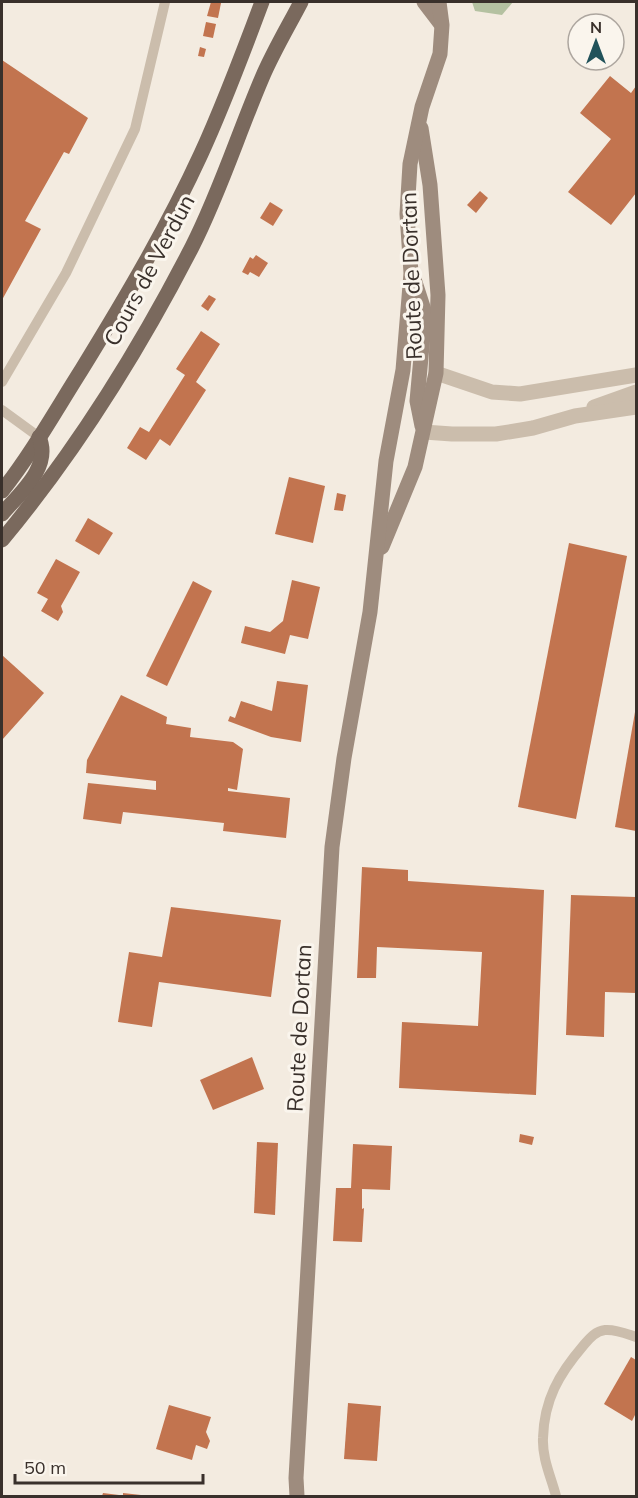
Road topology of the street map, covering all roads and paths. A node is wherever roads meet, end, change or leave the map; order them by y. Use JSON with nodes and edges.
{"nodes":[{"id":1,"x":165,"y":2,"type":"edge"},
{"id":2,"x":262,"y":2,"type":"edge"},
{"id":3,"x":301,"y":2,"type":"edge"},
{"id":4,"x":424,"y":2,"type":"edge"},
{"id":5,"x":439,"y":2,"type":"edge"},
{"id":6,"x":442,"y":25,"type":"junction"},
{"id":7,"x":419,"y":120,"type":"junction"},
{"id":8,"x":411,"y":273,"type":"junction"},
{"id":9,"x":436,"y":373,"type":"junction"},
{"id":10,"x":636,"y":375,"type":"edge"},
{"id":11,"x":2,"y":382,"type":"edge"},
{"id":12,"x":636,"y":392,"type":"edge"},
{"id":13,"x":636,"y":407,"type":"edge"},
{"id":14,"x":2,"y":410,"type":"edge"},
{"id":15,"x":574,"y":416,"type":"junction"},
{"id":16,"x":424,"y":432,"type":"junction"},
{"id":17,"x":39,"y":437,"type":"junction"},
{"id":18,"x":2,"y":490,"type":"edge"},
{"id":19,"x":2,"y":514,"type":"edge"},
{"id":20,"x":2,"y":540,"type":"edge"},
{"id":21,"x":375,"y":564,"type":"junction"},
{"id":22,"x":636,"y":1337,"type":"edge"},
{"id":23,"x":297,"y":1497,"type":"edge"},
{"id":24,"x":556,"y":1497,"type":"edge"}],
"edges":[{"from":1,"to":11,"type":"lane"},
{"from":2,"to":17,"type":"main road","name":"Cours de Verdun"},
{"from":3,"to":20,"type":"main road","name":"Cours de Verdun"},
{"from":4,"to":6,"type":"main road"},
{"from":5,"to":6,"type":"main road","name":"Route de Dortan"},
{"from":6,"to":7,"type":"main road","name":"Route de Dortan"},
{"from":7,"to":8,"type":"main road","name":"Route de Dortan"},
{"from":7,"to":9,"type":"main road","name":"Route de Dortan"},
{"from":8,"to":16,"type":"main road"},
{"from":8,"to":21,"type":"main road","name":"Route de Dortan"},
{"from":9,"to":10,"type":"street"},
{"from":9,"to":16,"type":"main road","name":"Route de Dortan"},
{"from":12,"to":15,"type":"street"},
{"from":13,"to":15,"type":"street"},
{"from":14,"to":17,"type":"lane"},
{"from":15,"to":16,"type":"street"},
{"from":16,"to":21,"type":"main road","name":"Route de Dortan"},
{"from":17,"to":18,"type":"main road","name":"Cours de Verdun"},
{"from":17,"to":19,"type":"main road"},
{"from":21,"to":23,"type":"main road","name":"Route de Dortan"},
{"from":22,"to":24,"type":"lane"}]}
